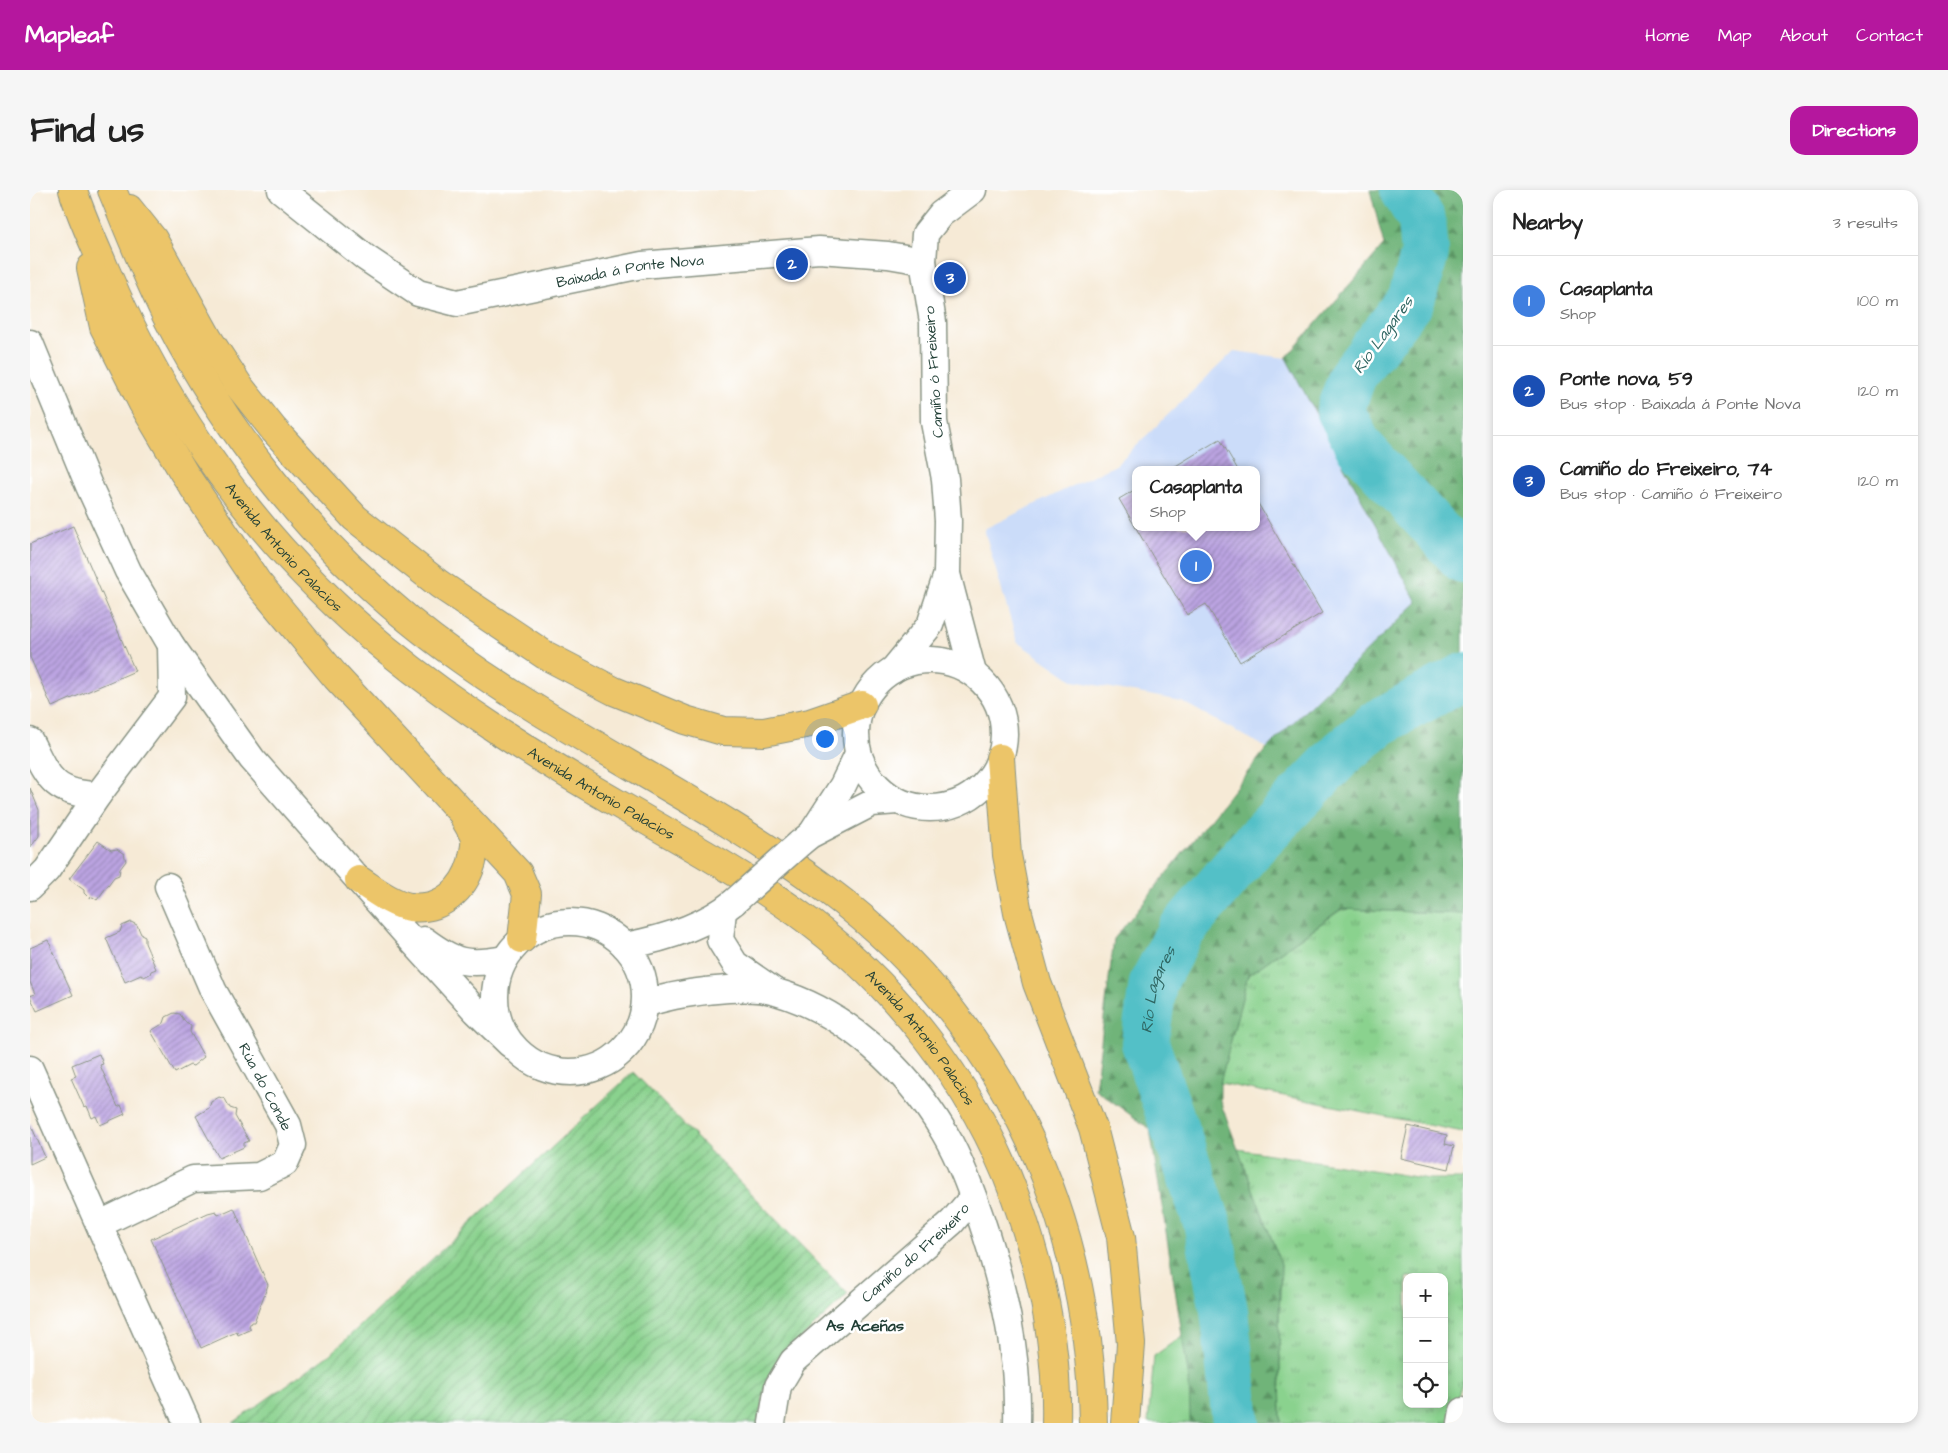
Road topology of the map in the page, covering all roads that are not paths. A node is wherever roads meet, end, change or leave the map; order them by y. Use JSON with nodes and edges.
{"nodes":[{"id":1,"x":113,"y":190,"type":"edge"},
{"id":2,"x":281,"y":190,"type":"edge"},
{"id":3,"x":973,"y":190,"type":"edge"},
{"id":4,"x":75,"y":197,"type":"edge"},
{"id":5,"x":923,"y":261,"type":"junction"},
{"id":6,"x":30,"y":343,"type":"edge"},
{"id":7,"x":947,"y":574,"type":"junction"},
{"id":8,"x":171,"y":645,"type":"junction"},
{"id":9,"x":893,"y":670,"type":"junction"},
{"id":10,"x":973,"y":673,"type":"junction"},
{"id":11,"x":172,"y":697,"type":"junction"},
{"id":12,"x":212,"y":702,"type":"junction"},
{"id":13,"x":862,"y":705,"type":"junction"},
{"id":14,"x":30,"y":741,"type":"edge"},
{"id":15,"x":858,"y":754,"type":"junction"},
{"id":16,"x":1000,"y":758,"type":"junction"},
{"id":17,"x":98,"y":795,"type":"junction"},
{"id":18,"x":897,"y":801,"type":"junction"},
{"id":19,"x":462,"y":813,"type":"junction"},
{"id":20,"x":805,"y":840,"type":"junction"},
{"id":21,"x":359,"y":880,"type":"junction"},
{"id":22,"x":168,"y":886,"type":"dead end"},
{"id":23,"x":30,"y":887,"type":"edge"},
{"id":24,"x":728,"y":907,"type":"junction"},
{"id":25,"x":625,"y":946,"type":"junction"},
{"id":26,"x":513,"y":949,"type":"junction"},
{"id":27,"x":774,"y":991,"type":"junction"},
{"id":28,"x":645,"y":1004,"type":"junction"},
{"id":29,"x":510,"y":1044,"type":"junction"},
{"id":30,"x":30,"y":1068,"type":"edge"},
{"id":31,"x":973,"y":1198,"type":"junction"},
{"id":32,"x":100,"y":1224,"type":"junction"},
{"id":33,"x":1463,"y":1412,"type":"edge"},
{"id":34,"x":187,"y":1423,"type":"edge"},
{"id":35,"x":772,"y":1423,"type":"edge"},
{"id":36,"x":1017,"y":1423,"type":"edge"},
{"id":37,"x":1056,"y":1423,"type":"edge"},
{"id":38,"x":1093,"y":1423,"type":"edge"},
{"id":39,"x":1126,"y":1423,"type":"edge"},
{"id":40,"x":1461,"y":1423,"type":"edge"}],
"edges":[{"from":1,"to":13,"type":"main road"},
{"from":1,"to":38,"type":"main road"},
{"from":2,"to":5,"type":"street","name":"Baixada á Ponte Nova"},
{"from":3,"to":5,"type":"street"},
{"from":4,"to":19,"type":"main road"},
{"from":4,"to":37,"type":"main road","name":"Avenida Antonio Palacios"},
{"from":5,"to":7,"type":"street","name":"Camiño ó Freixeiro"},
{"from":6,"to":8,"type":"street"},
{"from":7,"to":9,"type":"street","name":"Camiño ó Freixeiro"},
{"from":7,"to":10,"type":"street","name":"Camiño ó Freixeiro"},
{"from":8,"to":11,"type":"street"},
{"from":8,"to":12,"type":"street"},
{"from":9,"to":10,"type":"street"},
{"from":9,"to":13,"type":"street"},
{"from":10,"to":16,"type":"street"},
{"from":11,"to":12,"type":"street"},
{"from":11,"to":17,"type":"street"},
{"from":12,"to":21,"type":"street"},
{"from":13,"to":15,"type":"street"},
{"from":14,"to":17,"type":"street"},
{"from":15,"to":18,"type":"street"},
{"from":15,"to":20,"type":"street"},
{"from":16,"to":18,"type":"street"},
{"from":16,"to":39,"type":"main road"},
{"from":17,"to":23,"type":"street"},
{"from":18,"to":20,"type":"street"},
{"from":19,"to":21,"type":"main road"},
{"from":19,"to":26,"type":"main road"},
{"from":20,"to":24,"type":"street","bridge":true},
{"from":21,"to":26,"type":"street"},
{"from":21,"to":29,"type":"street"},
{"from":22,"to":32,"type":"street","name":"Rúa do Conde"},
{"from":24,"to":25,"type":"street"},
{"from":24,"to":27,"type":"street"},
{"from":25,"to":26,"type":"street"},
{"from":25,"to":28,"type":"street"},
{"from":26,"to":29,"type":"street"},
{"from":27,"to":28,"type":"street"},
{"from":27,"to":31,"type":"street"},
{"from":28,"to":29,"type":"street"},
{"from":30,"to":32,"type":"street"},
{"from":31,"to":35,"type":"street","name":"Camiño do Freixeiro"},
{"from":31,"to":36,"type":"street"},
{"from":32,"to":34,"type":"street"},
{"from":33,"to":40,"type":"street"}]}
